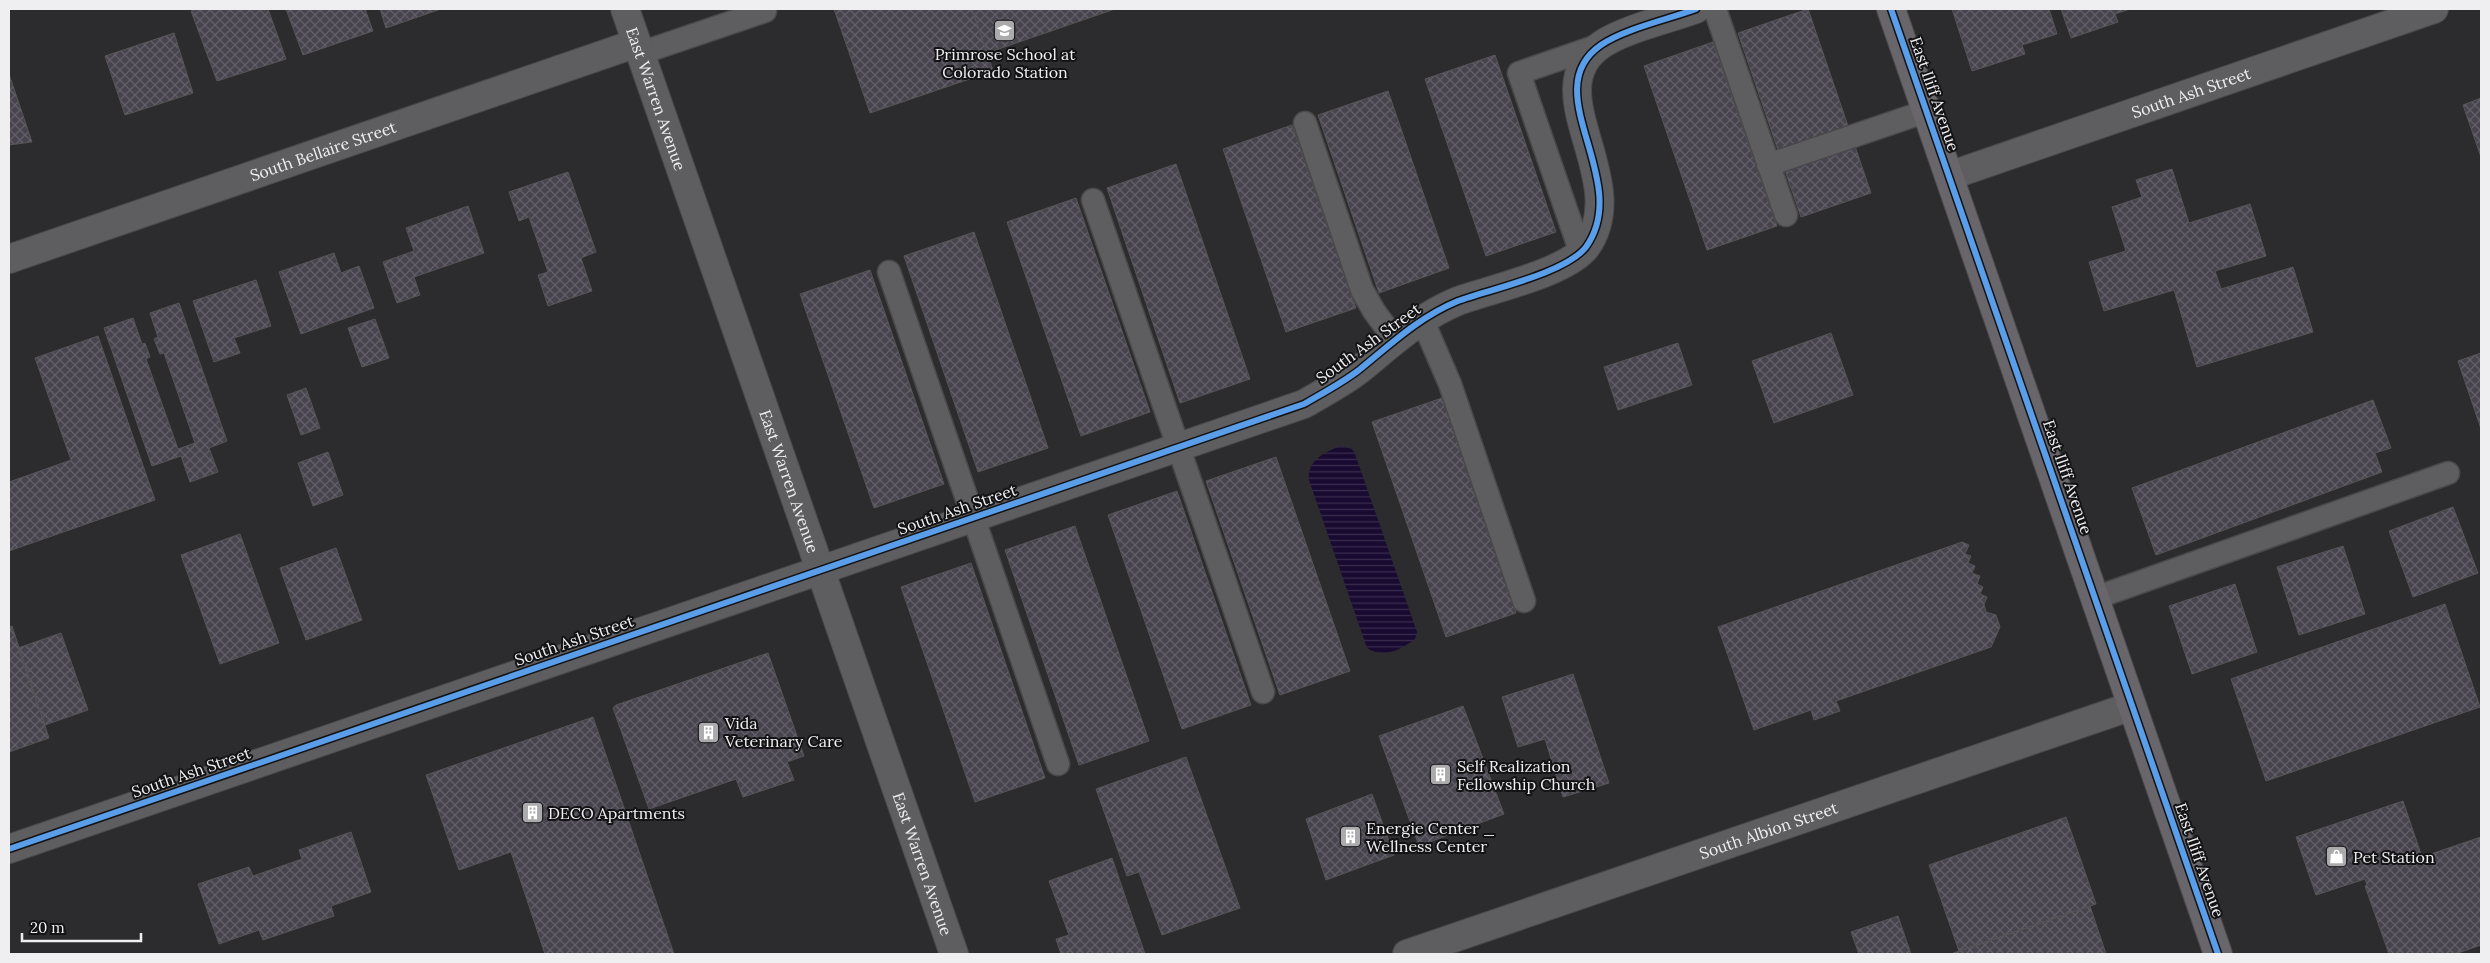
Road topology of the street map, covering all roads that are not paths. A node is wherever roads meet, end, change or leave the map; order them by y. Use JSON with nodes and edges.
{"nodes":[{"id":1,"x":626,"y":9,"type":"edge"},
{"id":2,"x":1696,"y":9,"type":"edge"},
{"id":3,"x":1715,"y":9,"type":"edge"},
{"id":4,"x":1892,"y":9,"type":"edge"},
{"id":5,"x":2434,"y":9,"type":"edge"},
{"id":6,"x":765,"y":10,"type":"dead end"},
{"id":7,"x":1600,"y":45,"type":"junction"},
{"id":8,"x":639,"y":48,"type":"junction"},
{"id":9,"x":1926,"y":111,"type":"junction"},
{"id":10,"x":1305,"y":123,"type":"dead end"},
{"id":11,"x":1768,"y":164,"type":"junction"},
{"id":12,"x":1949,"y":176,"type":"junction"},
{"id":13,"x":1093,"y":200,"type":"dead end"},
{"id":14,"x":1786,"y":215,"type":"dead end"},
{"id":15,"x":1581,"y":253,"type":"junction"},
{"id":16,"x":9,"y":259,"type":"edge"},
{"id":17,"x":890,"y":272,"type":"dead end"},
{"id":18,"x":1422,"y":319,"type":"junction"},
{"id":19,"x":1395,"y":340,"type":"junction"},
{"id":20,"x":1178,"y":448,"type":"junction"},
{"id":21,"x":2448,"y":473,"type":"dead end"},
{"id":22,"x":974,"y":518,"type":"junction"},
{"id":23,"x":820,"y":570,"type":"junction"},
{"id":24,"x":2095,"y":598,"type":"junction"},
{"id":25,"x":1524,"y":600,"type":"dead end"},
{"id":26,"x":1263,"y":692,"type":"dead end"},
{"id":27,"x":2132,"y":706,"type":"junction"},
{"id":28,"x":1058,"y":764,"type":"dead end"},
{"id":29,"x":9,"y":849,"type":"edge"},
{"id":30,"x":954,"y":954,"type":"edge"},
{"id":31,"x":1406,"y":954,"type":"edge"},
{"id":32,"x":2218,"y":954,"type":"edge"}],
"edges":[{"from":1,"to":8,"type":"street","name":"East Warren Avenue"},
{"from":2,"to":7,"type":"street","name":"South Ash Street"},
{"from":3,"to":11,"type":"lane"},
{"from":4,"to":9,"type":"street","name":"East Iliff Avenue"},
{"from":5,"to":12,"type":"street","name":"South Ash Street"},
{"from":6,"to":8,"type":"lane"},
{"from":7,"to":15,"type":"street","name":"South Ash Street"},
{"from":7,"to":15,"type":"lane"},
{"from":8,"to":16,"type":"street","name":"South Bellaire Street"},
{"from":8,"to":23,"type":"street","name":"East Warren Avenue"},
{"from":9,"to":11,"type":"lane"},
{"from":9,"to":12,"type":"street","name":"East Iliff Avenue"},
{"from":10,"to":19,"type":"lane"},
{"from":11,"to":14,"type":"lane"},
{"from":12,"to":24,"type":"street","name":"East Iliff Avenue"},
{"from":13,"to":20,"type":"lane"},
{"from":15,"to":18,"type":"street","name":"South Ash Street"},
{"from":17,"to":22,"type":"lane"},
{"from":18,"to":19,"type":"street","name":"South Ash Street"},
{"from":18,"to":25,"type":"lane"},
{"from":19,"to":20,"type":"street","name":"South Ash Street"},
{"from":20,"to":22,"type":"street","name":"South Ash Street"},
{"from":20,"to":26,"type":"lane"},
{"from":21,"to":24,"type":"lane"},
{"from":22,"to":23,"type":"street","name":"South Ash Street"},
{"from":22,"to":28,"type":"lane"},
{"from":23,"to":29,"type":"street","name":"South Ash Street"},
{"from":23,"to":30,"type":"street","name":"East Warren Avenue"},
{"from":24,"to":27,"type":"street","name":"East Iliff Avenue"},
{"from":27,"to":31,"type":"street","name":"South Albion Street"},
{"from":27,"to":32,"type":"street","name":"East Iliff Avenue"}]}
